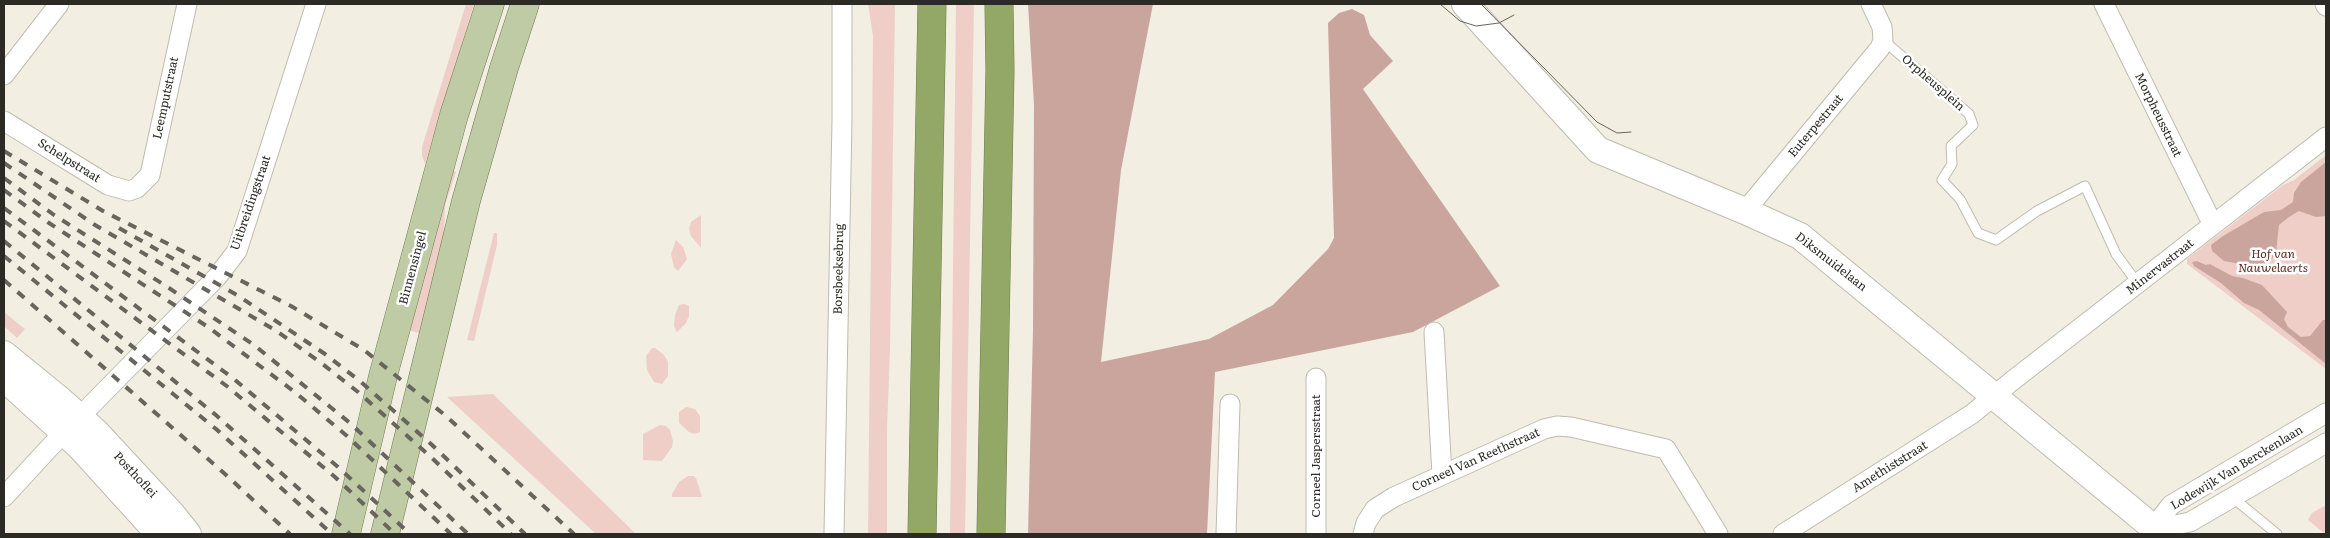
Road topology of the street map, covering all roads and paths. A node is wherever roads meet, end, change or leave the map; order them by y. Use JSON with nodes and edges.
{"nodes":[{"id":1,"x":59,"y":4,"type":"edge"},
{"id":2,"x":187,"y":4,"type":"edge"},
{"id":3,"x":316,"y":4,"type":"edge"},
{"id":4,"x":490,"y":4,"type":"edge"},
{"id":5,"x":524,"y":4,"type":"edge"},
{"id":6,"x":842,"y":4,"type":"edge"},
{"id":7,"x":932,"y":4,"type":"edge"},
{"id":8,"x":999,"y":4,"type":"edge"},
{"id":9,"x":1465,"y":4,"type":"edge"},
{"id":10,"x":1871,"y":4,"type":"edge"},
{"id":11,"x":2104,"y":4,"type":"edge"},
{"id":12,"x":1883,"y":40,"type":"junction"},
{"id":13,"x":4,"y":75,"type":"edge"},
{"id":14,"x":4,"y":121,"type":"edge"},
{"id":15,"x":2326,"y":137,"type":"edge"},
{"id":16,"x":137,"y":188,"type":"joint"},
{"id":17,"x":1745,"y":210,"type":"junction"},
{"id":18,"x":2212,"y":225,"type":"junction"},
{"id":19,"x":2138,"y":284,"type":"junction"},
{"id":20,"x":1434,"y":332,"type":"dead end"},
{"id":21,"x":4,"y":354,"type":"edge"},
{"id":22,"x":4,"y":378,"type":"edge"},
{"id":23,"x":1316,"y":378,"type":"dead end"},
{"id":24,"x":1994,"y":396,"type":"junction"},
{"id":25,"x":1230,"y":404,"type":"dead end"},
{"id":26,"x":2326,"y":414,"type":"edge"},
{"id":27,"x":73,"y":425,"type":"junction"},
{"id":28,"x":2326,"y":443,"type":"edge"},
{"id":29,"x":1442,"y":476,"type":"junction"},
{"id":30,"x":4,"y":497,"type":"edge"},
{"id":31,"x":2232,"y":498,"type":"junction"},
{"id":32,"x":2152,"y":532,"type":"edge"},
{"id":33,"x":159,"y":534,"type":"edge"},
{"id":34,"x":188,"y":534,"type":"edge"},
{"id":35,"x":346,"y":534,"type":"edge"},
{"id":36,"x":385,"y":534,"type":"edge"},
{"id":37,"x":834,"y":534,"type":"edge"},
{"id":38,"x":922,"y":534,"type":"edge"},
{"id":39,"x":991,"y":534,"type":"edge"},
{"id":40,"x":1226,"y":534,"type":"edge"},
{"id":41,"x":1316,"y":534,"type":"edge"},
{"id":42,"x":1363,"y":534,"type":"edge"},
{"id":43,"x":1718,"y":534,"type":"edge"},
{"id":44,"x":1783,"y":534,"type":"edge"},
{"id":45,"x":2277,"y":534,"type":"edge"}],
"edges":[{"from":1,"to":13,"type":"street"},
{"from":2,"to":16,"type":"street","name":"Leemputstraat"},
{"from":3,"to":27,"type":"street","name":"Uitbreidingstraat"},
{"from":4,"to":35,"type":"main road","name":"Binnensingel"},
{"from":5,"to":36,"type":"main road"},
{"from":6,"to":37,"type":"street","name":"Borsbeeksebrug"},
{"from":7,"to":38,"type":"highway"},
{"from":8,"to":39,"type":"highway"},
{"from":9,"to":17,"type":"street","name":"Diksmuidelaan"},
{"from":10,"to":12,"type":"street"},
{"from":11,"to":18,"type":"street","name":"Morpheusstraat"},
{"from":12,"to":17,"type":"street","name":"Euterpestraat"},
{"from":12,"to":19,"type":"lane","name":"Orpheusplein"},
{"from":14,"to":16,"type":"street","name":"Schelpstraat"},
{"from":15,"to":18,"type":"street","name":"Minervastraat"},
{"from":17,"to":24,"type":"street","name":"Diksmuidelaan"},
{"from":18,"to":19,"type":"street","name":"Minervastraat"},
{"from":19,"to":24,"type":"street","name":"Minervastraat"},
{"from":20,"to":29,"type":"street"},
{"from":21,"to":27,"type":"street"},
{"from":22,"to":27,"type":"street"},
{"from":23,"to":41,"type":"street","name":"Corneel Jaspersstraat"},
{"from":24,"to":32,"type":"street","name":"Diksmuidelaan"},
{"from":24,"to":44,"type":"street","name":"Amethiststraat"},
{"from":25,"to":40,"type":"street"},
{"from":26,"to":32,"type":"street","name":"Lodewijk Van Berckenlaan"},
{"from":27,"to":30,"type":"street","name":"Uitbreidingstraat"},
{"from":27,"to":33,"type":"street","name":"Posthoflei"},
{"from":27,"to":34,"type":"street","name":"Posthoflei"},
{"from":28,"to":31,"type":"street","name":"Lodewijk Van Berckenlaan"},
{"from":29,"to":42,"type":"street","name":"Corneel Van Reethstraat"},
{"from":29,"to":43,"type":"street","name":"Corneel Van Reethstraat"},
{"from":31,"to":32,"type":"street","name":"Lodewijk Van Berckenlaan"},
{"from":31,"to":45,"type":"lane"}]}
